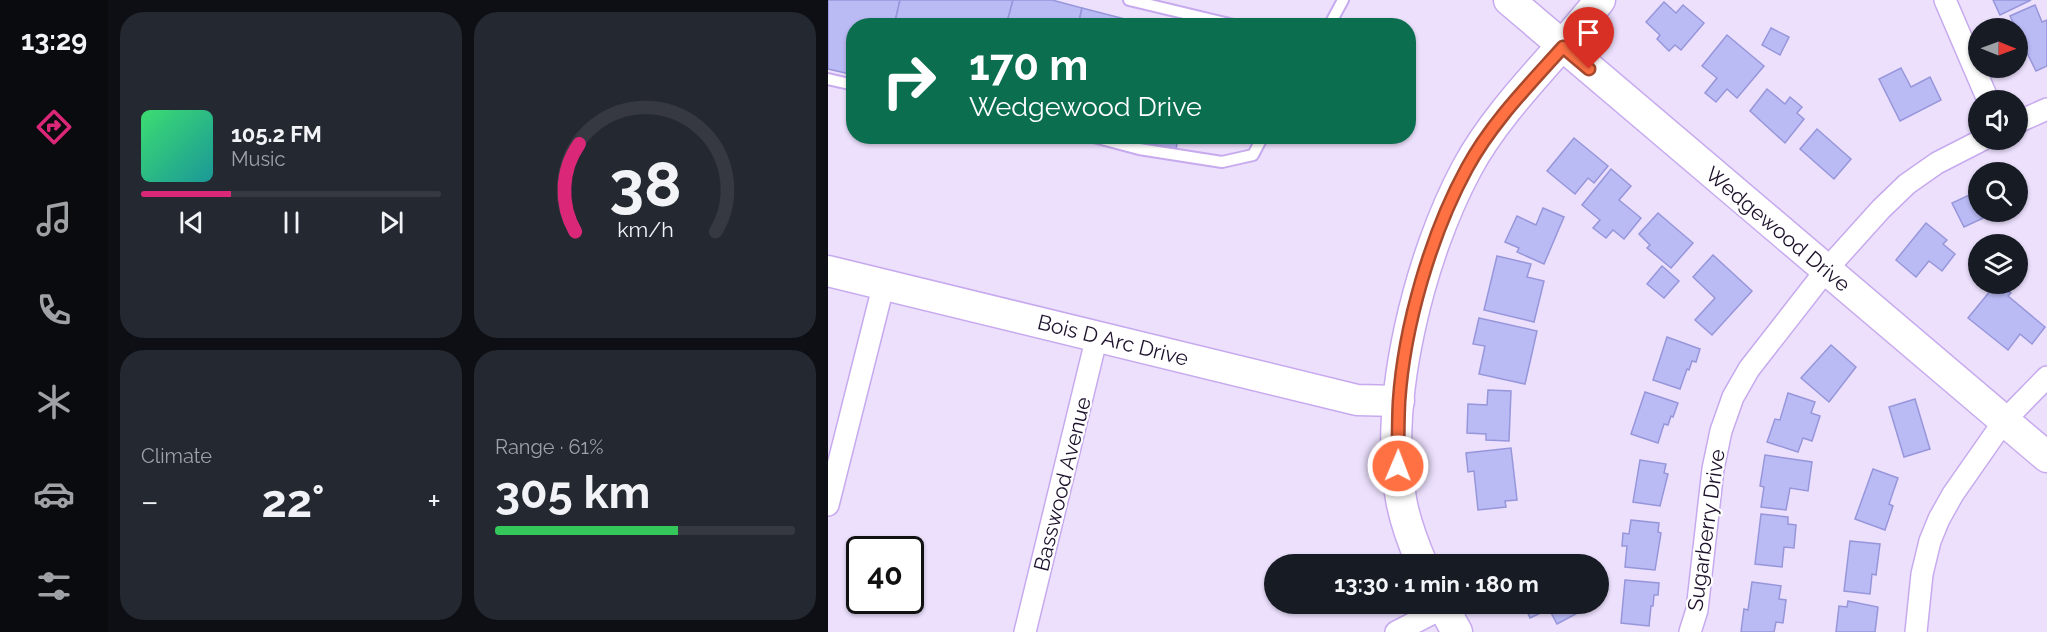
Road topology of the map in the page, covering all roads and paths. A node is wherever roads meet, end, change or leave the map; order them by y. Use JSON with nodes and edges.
{"nodes":[{"id":1,"x":1129,"y":0,"type":"edge"},
{"id":2,"x":1343,"y":0,"type":"edge"},
{"id":3,"x":1509,"y":0,"type":"edge"},
{"id":4,"x":1600,"y":0,"type":"edge"},
{"id":5,"x":1945,"y":0,"type":"edge"},
{"id":6,"x":1204,"y":18,"type":"edge"},
{"id":7,"x":1333,"y":18,"type":"edge"},
{"id":8,"x":1563,"y":47,"type":"junction"},
{"id":9,"x":828,"y":79,"type":"edge"},
{"id":10,"x":846,"y":83,"type":"edge"},
{"id":11,"x":1984,"y":90,"type":"edge"},
{"id":12,"x":2047,"y":108,"type":"edge"},
{"id":13,"x":2028,"y":117,"type":"edge"},
{"id":14,"x":1120,"y":144,"type":"edge"},
{"id":15,"x":1259,"y":144,"type":"edge"},
{"id":16,"x":1968,"y":147,"type":"edge"},
{"id":17,"x":1827,"y":269,"type":"junction"},
{"id":18,"x":828,"y":271,"type":"edge"},
{"id":19,"x":884,"y":283,"type":"junction"},
{"id":20,"x":1097,"y":336,"type":"junction"},
{"id":21,"x":2047,"y":377,"type":"edge"},
{"id":22,"x":1399,"y":401,"type":"junction"},
{"id":23,"x":2004,"y":421,"type":"junction"},
{"id":24,"x":2047,"y":457,"type":"edge"},
{"id":25,"x":828,"y":505,"type":"edge"},
{"id":26,"x":1418,"y":554,"type":"edge"},
{"id":27,"x":1447,"y":614,"type":"edge"},
{"id":28,"x":1025,"y":632,"type":"edge"},
{"id":29,"x":1396,"y":632,"type":"edge"},
{"id":30,"x":1690,"y":632,"type":"edge"},
{"id":31,"x":1916,"y":632,"type":"edge"}],
"edges":[{"from":1,"to":6,"type":"lane"},
{"from":2,"to":7,"type":"lane"},
{"from":3,"to":8,"type":"street","name":"Wedgewood Drive"},
{"from":4,"to":8,"type":"street"},
{"from":5,"to":11,"type":"street"},
{"from":8,"to":17,"type":"street","name":"Wedgewood Drive"},
{"from":8,"to":22,"type":"street"},
{"from":9,"to":10,"type":"lane"},
{"from":12,"to":13,"type":"street"},
{"from":14,"to":15,"type":"lane"},
{"from":16,"to":17,"type":"street","name":"Sugarberry Drive"},
{"from":17,"to":23,"type":"street","name":"Wedgewood Drive"},
{"from":17,"to":30,"type":"street","name":"Sugarberry Drive"},
{"from":18,"to":19,"type":"street","name":"Bois D Arc Drive"},
{"from":19,"to":20,"type":"street","name":"Bois D Arc Drive"},
{"from":19,"to":25,"type":"street"},
{"from":20,"to":22,"type":"street","name":"Bois D Arc Drive"},
{"from":20,"to":28,"type":"street","name":"Basswood Avenue"},
{"from":21,"to":23,"type":"street"},
{"from":22,"to":26,"type":"street"},
{"from":23,"to":24,"type":"street","name":"Wedgewood Drive"},
{"from":23,"to":31,"type":"street"},
{"from":27,"to":29,"type":"street"}]}
